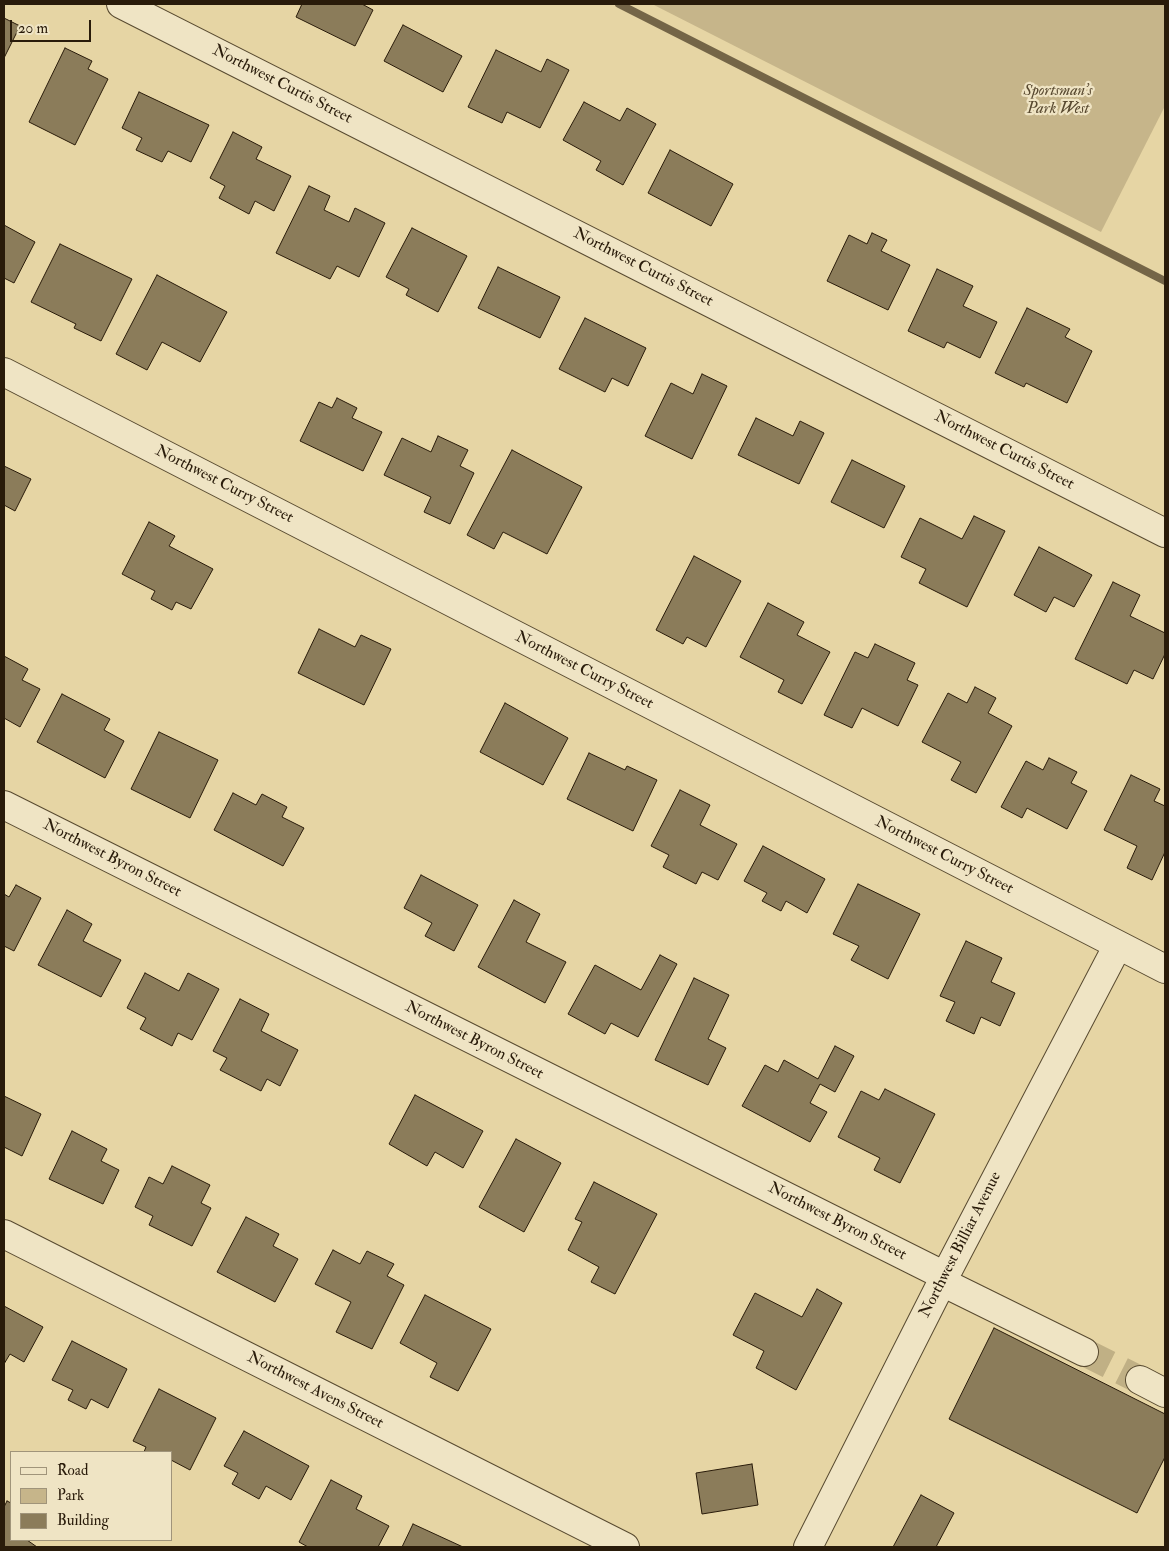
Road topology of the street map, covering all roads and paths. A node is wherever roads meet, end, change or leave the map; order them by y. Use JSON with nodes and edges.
{"nodes":[{"id":1,"x":121,"y":4,"type":"edge"},
{"id":2,"x":4,"y":372,"type":"edge"},
{"id":3,"x":1165,"y":533,"type":"edge"},
{"id":4,"x":4,"y":805,"type":"edge"},
{"id":5,"x":1118,"y":945,"type":"junction"},
{"id":6,"x":1165,"y":969,"type":"edge"},
{"id":7,"x":4,"y":1234,"type":"edge"},
{"id":8,"x":944,"y":1279,"type":"junction"},
{"id":9,"x":1084,"y":1352,"type":"tunnel mouth"},
{"id":10,"x":1140,"y":1380,"type":"tunnel mouth"},
{"id":11,"x":1165,"y":1393,"type":"edge"},
{"id":12,"x":625,"y":1547,"type":"edge"},
{"id":13,"x":808,"y":1547,"type":"edge"}],
"edges":[{"from":1,"to":3,"type":"street","name":"Northwest Curtis Street"},
{"from":2,"to":5,"type":"street","name":"Northwest Curry Street"},
{"from":4,"to":8,"type":"street","name":"Northwest Byron Street"},
{"from":5,"to":6,"type":"street","name":"Northwest Curry Street"},
{"from":5,"to":8,"type":"street","name":"Northwest Billiar Avenue"},
{"from":7,"to":12,"type":"street","name":"Northwest Avens Street"},
{"from":8,"to":9,"type":"street","name":"Northwest Byron Street"},
{"from":8,"to":13,"type":"street","name":"Northwest Billiar Avenue"},
{"from":10,"to":11,"type":"street"}]}
